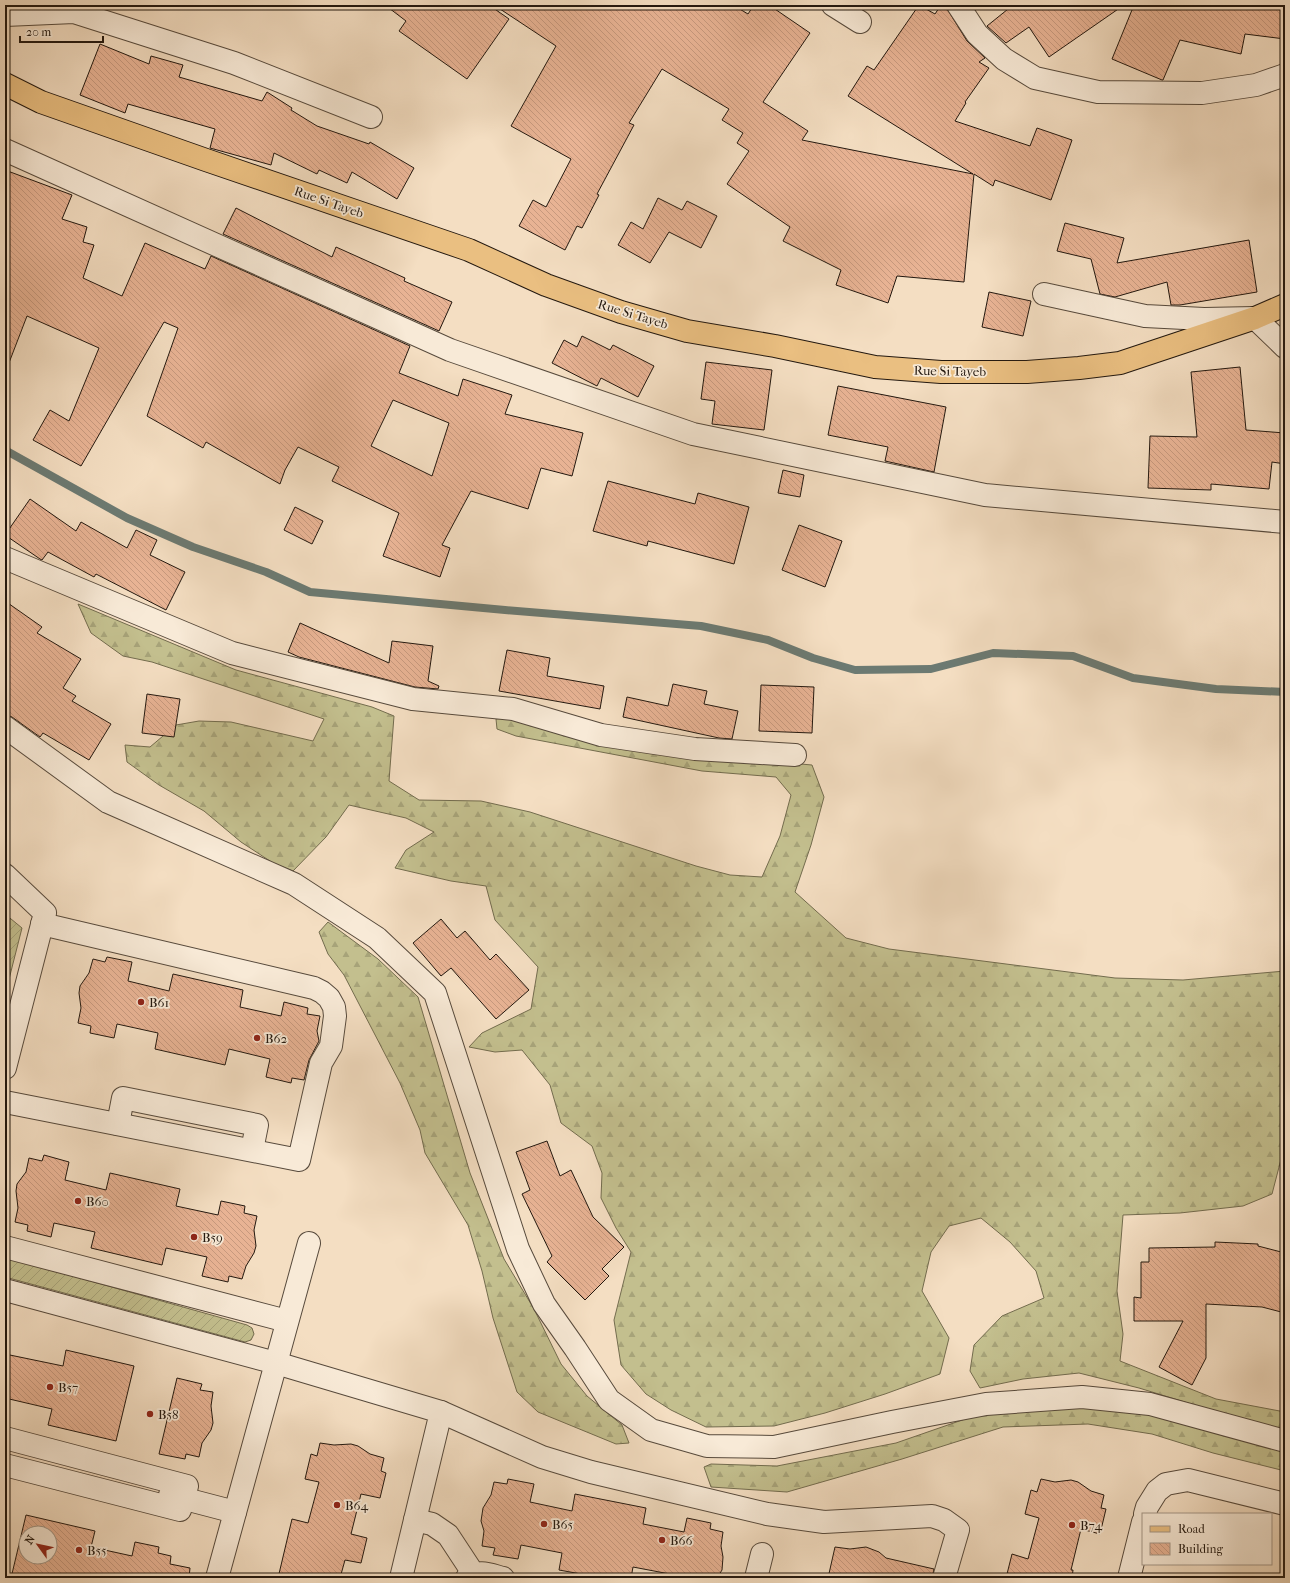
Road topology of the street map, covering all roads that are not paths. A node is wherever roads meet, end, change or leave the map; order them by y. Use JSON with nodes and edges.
{"nodes":[{"id":1,"x":833,"y":5,"type":"edge"},
{"id":2,"x":958,"y":5,"type":"edge"},
{"id":3,"x":75,"y":9,"type":"edge"},
{"id":4,"x":5,"y":15,"type":"edge"},
{"id":5,"x":860,"y":22,"type":"dead end"},
{"id":6,"x":1285,"y":75,"type":"edge"},
{"id":7,"x":5,"y":84,"type":"edge"},
{"id":8,"x":371,"y":117,"type":"dead end"},
{"id":9,"x":5,"y":150,"type":"edge"},
{"id":10,"x":1044,"y":294,"type":"dead end"},
{"id":11,"x":1285,"y":305,"type":"edge"},
{"id":12,"x":1255,"y":318,"type":"junction"},
{"id":13,"x":1285,"y":348,"type":"edge"},
{"id":14,"x":1285,"y":522,"type":"edge"},
{"id":15,"x":5,"y":558,"type":"edge"},
{"id":16,"x":5,"y":727,"type":"edge"},
{"id":17,"x":795,"y":755,"type":"dead end"},
{"id":18,"x":5,"y":875,"type":"edge"},
{"id":19,"x":42,"y":924,"type":"junction"},
{"id":20,"x":6,"y":1057,"type":"edge"},
{"id":21,"x":5,"y":1102,"type":"edge"},
{"id":22,"x":309,"y":1243,"type":"dead end"},
{"id":23,"x":5,"y":1247,"type":"edge"},
{"id":24,"x":5,"y":1290,"type":"edge"},
{"id":25,"x":287,"y":1321,"type":"junction"},
{"id":26,"x":276,"y":1363,"type":"junction"},
{"id":27,"x":441,"y":1412,"type":"junction"},
{"id":28,"x":5,"y":1438,"type":"edge"},
{"id":29,"x":1285,"y":1441,"type":"edge"},
{"id":30,"x":5,"y":1451,"type":"edge"},
{"id":31,"x":5,"y":1464,"type":"edge"},
{"id":32,"x":184,"y":1498,"type":"junction"},
{"id":33,"x":1285,"y":1504,"type":"edge"},
{"id":34,"x":235,"y":1512,"type":"junction"},
{"id":35,"x":1145,"y":1513,"type":"edge"},
{"id":36,"x":415,"y":1520,"type":"junction"},
{"id":37,"x":1142,"y":1526,"type":"edge"},
{"id":38,"x":762,"y":1554,"type":"dead end"},
{"id":39,"x":470,"y":1576,"type":"edge"},
{"id":40,"x":217,"y":1578,"type":"edge"},
{"id":41,"x":401,"y":1578,"type":"edge"},
{"id":42,"x":503,"y":1578,"type":"edge"},
{"id":43,"x":756,"y":1578,"type":"edge"},
{"id":44,"x":944,"y":1578,"type":"edge"},
{"id":45,"x":1129,"y":1578,"type":"edge"}],
"edges":[{"from":1,"to":5,"type":"street"},
{"from":2,"to":6,"type":"street"},
{"from":3,"to":4,"type":"street"},
{"from":3,"to":8,"type":"street"},
{"from":7,"to":12,"type":"main road","name":"Rue Si Tayeb"},
{"from":9,"to":14,"type":"street"},
{"from":10,"to":12,"type":"street"},
{"from":11,"to":12,"type":"main road","name":"Rue Si Tayeb"},
{"from":12,"to":13,"type":"street"},
{"from":15,"to":17,"type":"street"},
{"from":16,"to":29,"type":"street"},
{"from":18,"to":19,"type":"street"},
{"from":19,"to":20,"type":"street"},
{"from":19,"to":21,"type":"street"},
{"from":22,"to":25,"type":"street"},
{"from":23,"to":25,"type":"street"},
{"from":24,"to":26,"type":"street"},
{"from":25,"to":26,"type":"street"},
{"from":26,"to":27,"type":"street"},
{"from":26,"to":34,"type":"street"},
{"from":27,"to":36,"type":"street"},
{"from":27,"to":44,"type":"street"},
{"from":28,"to":32,"type":"street"},
{"from":30,"to":32,"type":"street"},
{"from":31,"to":32,"type":"street"},
{"from":32,"to":34,"type":"street"},
{"from":33,"to":35,"type":"street"},
{"from":34,"to":40,"type":"street"},
{"from":36,"to":39,"type":"street"},
{"from":36,"to":41,"type":"street"},
{"from":37,"to":45,"type":"street"},
{"from":38,"to":43,"type":"street"},
{"from":39,"to":42,"type":"street"}]}
